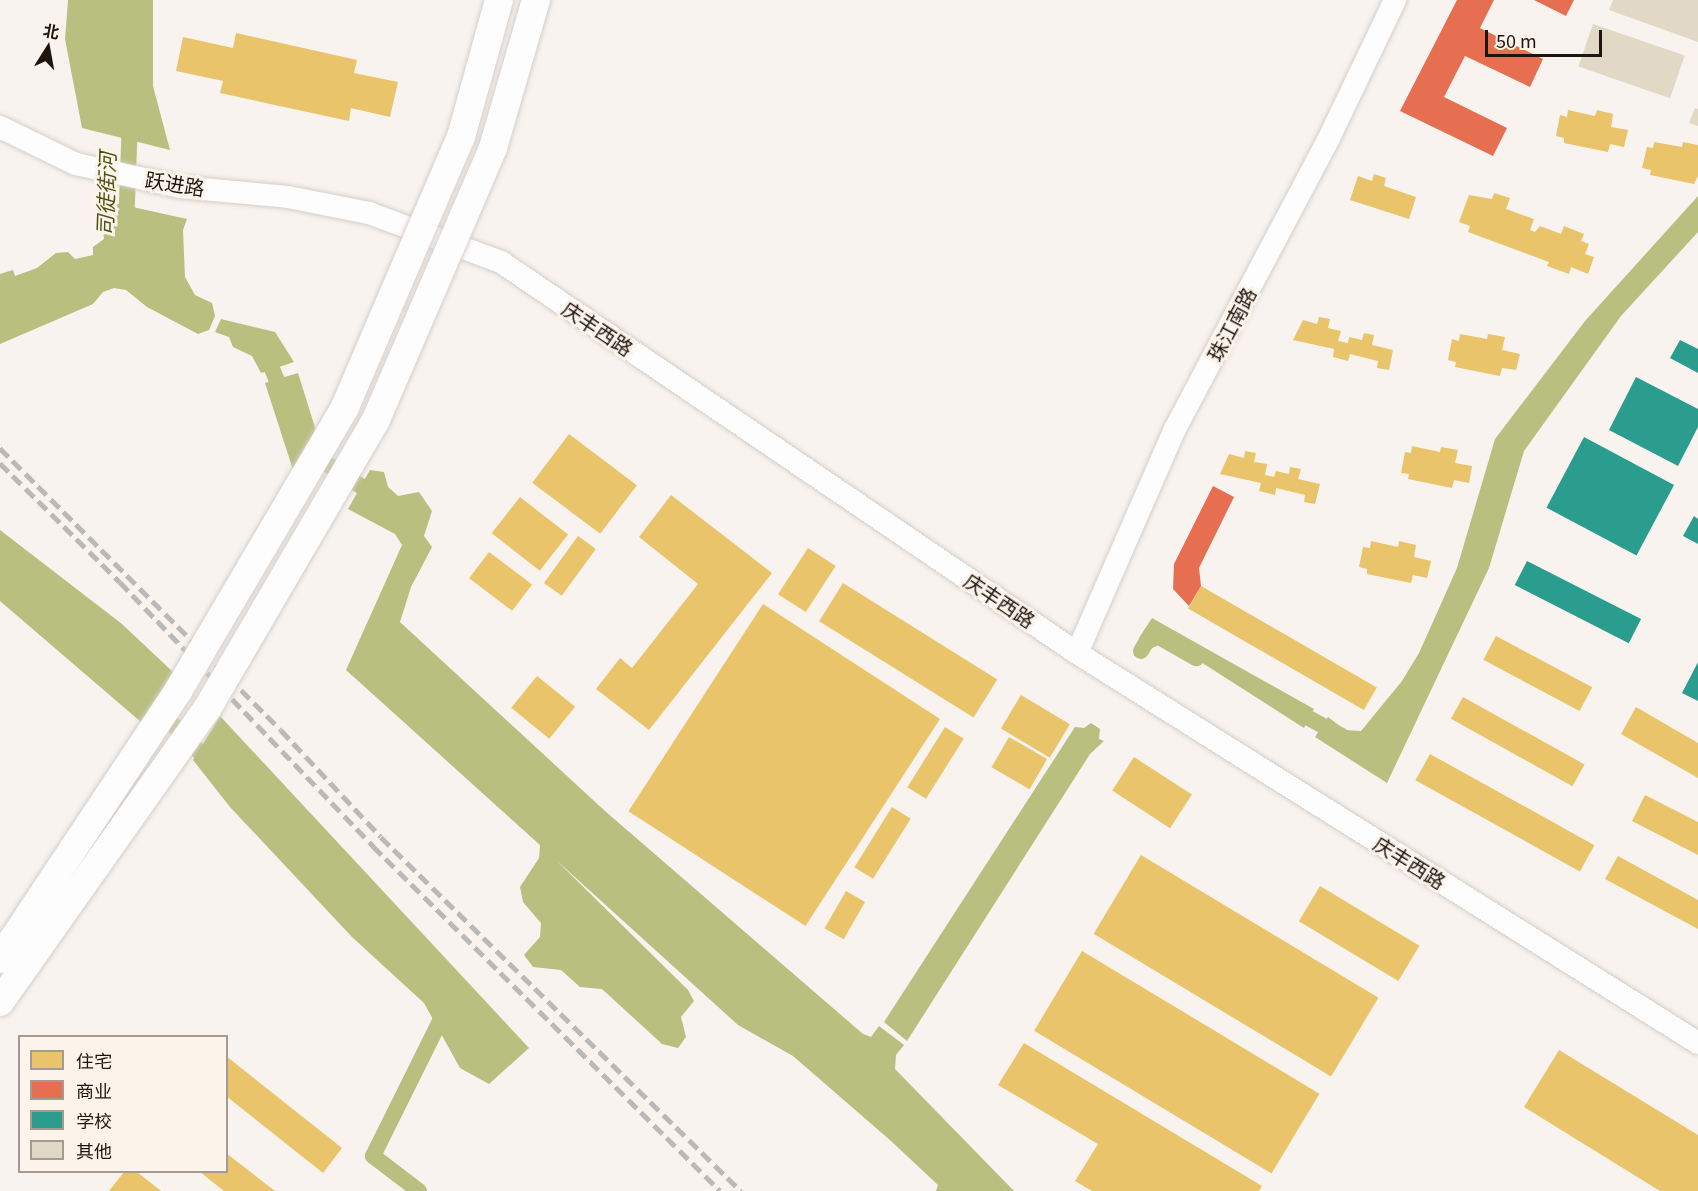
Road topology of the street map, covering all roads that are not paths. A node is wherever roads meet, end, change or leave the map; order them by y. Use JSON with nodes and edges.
{"nodes":[{"id":1,"x":499,"y":0,"type":"edge"},
{"id":2,"x":536,"y":0,"type":"edge"},
{"id":3,"x":1395,"y":0,"type":"edge"},
{"id":4,"x":0,"y":127,"type":"edge"},
{"id":5,"x":288,"y":197,"type":"joint"},
{"id":6,"x":1077,"y":653,"type":"junction"},
{"id":7,"x":0,"y":959,"type":"edge"},
{"id":8,"x":0,"y":1002,"type":"edge"},
{"id":9,"x":1698,"y":1043,"type":"edge"}],
"edges":[{"from":1,"to":7,"type":"main road","bridge":true},
{"from":2,"to":8,"type":"main road","bridge":true},
{"from":3,"to":6,"type":"street","name":"珠江南路"},
{"from":4,"to":5,"type":"street","name":"跃进路"},
{"from":5,"to":6,"type":"street","name":"庆丰西路"},
{"from":6,"to":9,"type":"street","name":"庆丰西路"}]}
